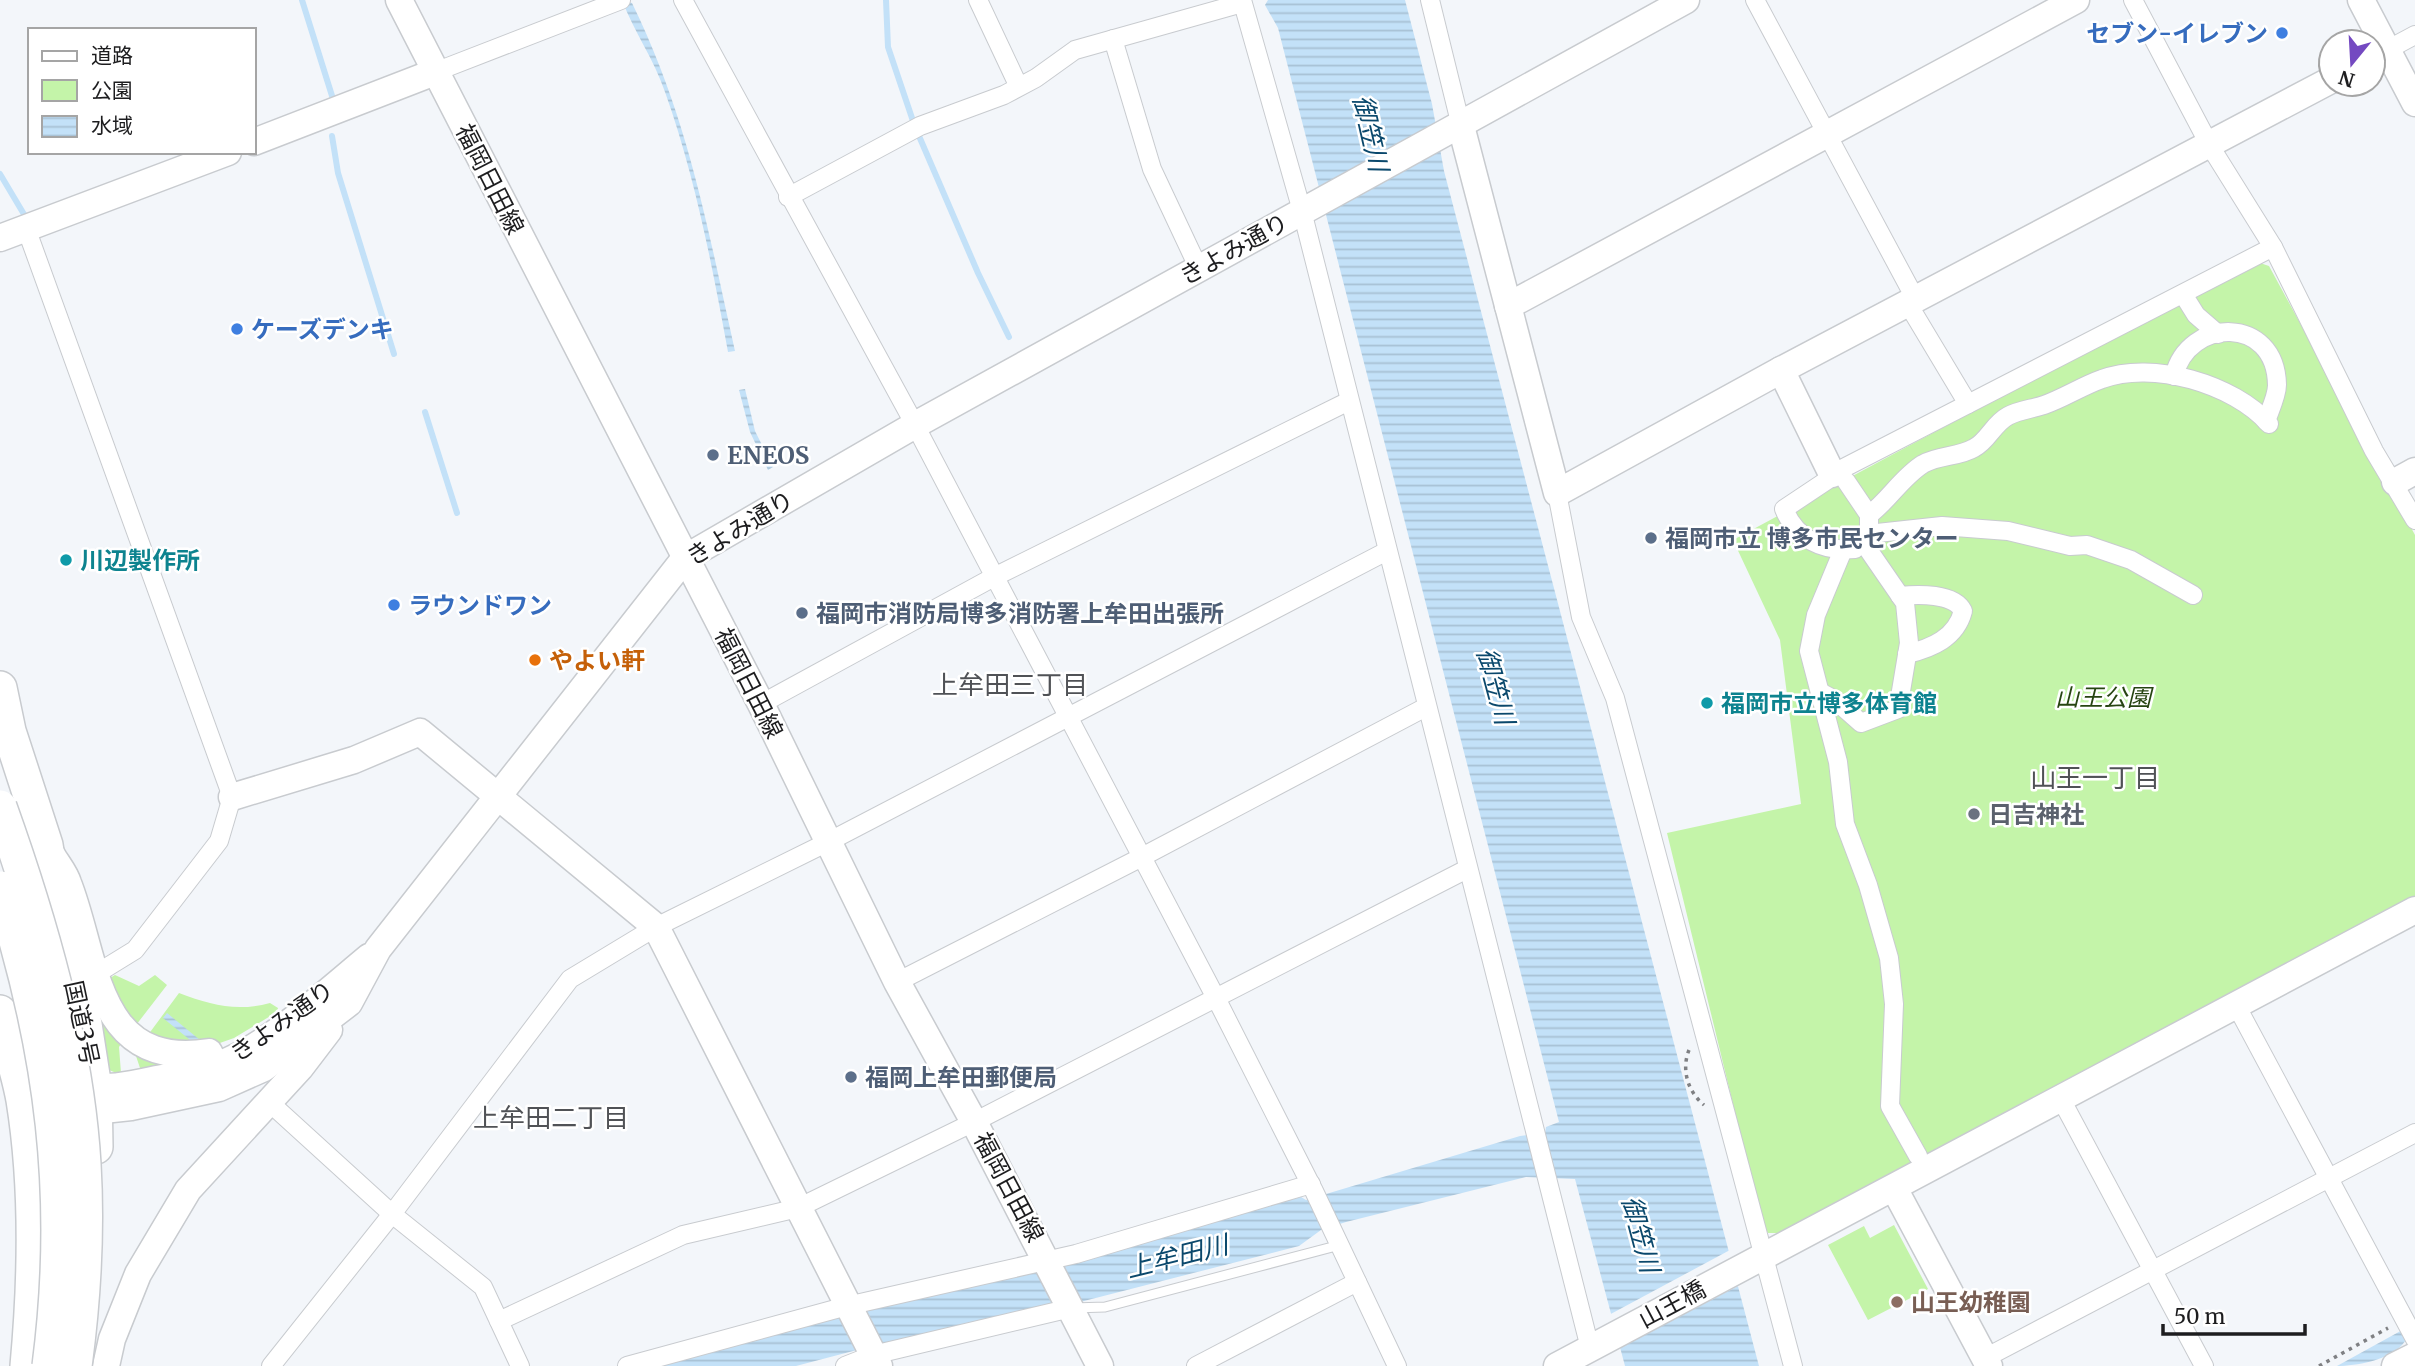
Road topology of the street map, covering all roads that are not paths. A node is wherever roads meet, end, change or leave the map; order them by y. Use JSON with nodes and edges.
{"nodes":[{"id":1,"x":399,"y":0,"type":"edge"},
{"id":2,"x":621,"y":0,"type":"edge"},
{"id":3,"x":683,"y":0,"type":"edge"},
{"id":4,"x":978,"y":0,"type":"edge"},
{"id":5,"x":1430,"y":0,"type":"edge"},
{"id":6,"x":1686,"y":0,"type":"edge"},
{"id":7,"x":1755,"y":0,"type":"edge"},
{"id":8,"x":2076,"y":0,"type":"edge"},
{"id":9,"x":2133,"y":0,"type":"edge"},
{"id":10,"x":2361,"y":0,"type":"edge"},
{"id":11,"x":1242,"y":2,"type":"edge"},
{"id":12,"x":2371,"y":28,"type":"edge"},
{"id":13,"x":2415,"y":34,"type":"edge"},
{"id":14,"x":1113,"y":39,"type":"junction"},
{"id":15,"x":2387,"y":50,"type":"edge"},
{"id":16,"x":2387,"y":64,"type":"edge"},
{"id":17,"x":435,"y":72,"type":"junction"},
{"id":18,"x":1018,"y":85,"type":"junction"},
{"id":19,"x":2317,"y":88,"type":"edge"},
{"id":20,"x":2415,"y":103,"type":"edge"},
{"id":21,"x":1461,"y":126,"type":"junction"},
{"id":22,"x":1828,"y":135,"type":"junction"},
{"id":23,"x":256,"y":141,"type":"edge"},
{"id":24,"x":2210,"y":146,"type":"junction"},
{"id":25,"x":223,"y":154,"type":"edge"},
{"id":26,"x":788,"y":197,"type":"junction"},
{"id":27,"x":1301,"y":211,"type":"junction"},
{"id":28,"x":26,"y":228,"type":"junction"},
{"id":29,"x":0,"y":238,"type":"edge"},
{"id":30,"x":2273,"y":247,"type":"junction"},
{"id":31,"x":1199,"y":269,"type":"junction"},
{"id":32,"x":2186,"y":299,"type":"dead end"},
{"id":33,"x":1912,"y":302,"type":"junction"},
{"id":34,"x":1508,"y":306,"type":"junction"},
{"id":35,"x":2218,"y":334,"type":"junction"},
{"id":36,"x":1781,"y":370,"type":"junction"},
{"id":37,"x":2174,"y":376,"type":"junction"},
{"id":38,"x":1349,"y":401,"type":"junction"},
{"id":39,"x":1968,"y":404,"type":"junction"},
{"id":40,"x":915,"y":425,"type":"junction"},
{"id":41,"x":2405,"y":477,"type":"edge"},
{"id":42,"x":1836,"y":478,"type":"junction"},
{"id":43,"x":1557,"y":493,"type":"junction"},
{"id":44,"x":1869,"y":515,"type":"junction"},
{"id":45,"x":2415,"y":520,"type":"edge"},
{"id":46,"x":1866,"y":538,"type":"junction"},
{"id":47,"x":1843,"y":550,"type":"junction"},
{"id":48,"x":1387,"y":551,"type":"junction"},
{"id":49,"x":685,"y":558,"type":"junction"},
{"id":50,"x":992,"y":578,"type":"junction"},
{"id":51,"x":2193,"y":595,"type":"dead end"},
{"id":52,"x":1900,"y":596,"type":"junction"},
{"id":53,"x":1908,"y":654,"type":"junction"},
{"id":54,"x":0,"y":688,"type":"edge"},
{"id":55,"x":1820,"y":692,"type":"junction"},
{"id":56,"x":761,"y":704,"type":"junction"},
{"id":57,"x":1426,"y":707,"type":"junction"},
{"id":58,"x":1067,"y":719,"type":"junction"},
{"id":59,"x":4,"y":723,"type":"edge"},
{"id":60,"x":0,"y":788,"type":"edge"},
{"id":61,"x":232,"y":797,"type":"junction"},
{"id":62,"x":496,"y":798,"type":"junction"},
{"id":63,"x":3,"y":816,"type":"edge"},
{"id":64,"x":828,"y":842,"type":"junction"},
{"id":65,"x":46,"y":845,"type":"junction"},
{"id":66,"x":1140,"y":858,"type":"junction"},
{"id":67,"x":1467,"y":869,"type":"junction"},
{"id":68,"x":0,"y":888,"type":"edge"},
{"id":69,"x":2415,"y":909,"type":"edge"},
{"id":70,"x":656,"y":927,"type":"junction"},
{"id":71,"x":378,"y":949,"type":"junction"},
{"id":72,"x":96,"y":974,"type":"junction"},
{"id":73,"x":897,"y":982,"type":"junction"},
{"id":74,"x":1216,"y":998,"type":"junction"},
{"id":75,"x":349,"y":1003,"type":"junction"},
{"id":76,"x":2235,"y":1003,"type":"junction"},
{"id":77,"x":0,"y":1012,"type":"edge"},
{"id":78,"x":216,"y":1066,"type":"junction"},
{"id":79,"x":9,"y":1078,"type":"edge"},
{"id":80,"x":2061,"y":1099,"type":"junction"},
{"id":81,"x":95,"y":1100,"type":"junction"},
{"id":82,"x":270,"y":1102,"type":"junction"},
{"id":83,"x":974,"y":1122,"type":"junction"},
{"id":84,"x":2415,"y":1133,"type":"edge"},
{"id":85,"x":1918,"y":1156,"type":"dead end"},
{"id":86,"x":2328,"y":1180,"type":"junction"},
{"id":87,"x":1312,"y":1187,"type":"junction"},
{"id":88,"x":1895,"y":1188,"type":"junction"},
{"id":89,"x":798,"y":1209,"type":"junction"},
{"id":90,"x":392,"y":1214,"type":"junction"},
{"id":91,"x":1336,"y":1238,"type":"junction"},
{"id":92,"x":1755,"y":1259,"type":"junction"},
{"id":93,"x":1048,"y":1263,"type":"junction"},
{"id":94,"x":2151,"y":1271,"type":"junction"},
{"id":95,"x":1357,"y":1282,"type":"junction"},
{"id":96,"x":1068,"y":1303,"type":"junction"},
{"id":97,"x":849,"y":1309,"type":"junction"},
{"id":98,"x":499,"y":1321,"type":"junction"},
{"id":99,"x":2415,"y":1339,"type":"edge"},
{"id":100,"x":1595,"y":1346,"type":"junction"},
{"id":101,"x":873,"y":1354,"type":"edge"},
{"id":102,"x":2415,"y":1356,"type":"edge"},
{"id":103,"x":1987,"y":1362,"type":"edge"},
{"id":104,"x":27,"y":1366,"type":"edge"},
{"id":105,"x":49,"y":1366,"type":"edge"},
{"id":106,"x":75,"y":1366,"type":"edge"},
{"id":107,"x":89,"y":1366,"type":"edge"},
{"id":108,"x":106,"y":1366,"type":"edge"},
{"id":109,"x":271,"y":1366,"type":"edge"},
{"id":110,"x":520,"y":1366,"type":"edge"},
{"id":111,"x":628,"y":1366,"type":"edge"},
{"id":112,"x":845,"y":1366,"type":"edge"},
{"id":113,"x":1101,"y":1366,"type":"edge"},
{"id":114,"x":1196,"y":1366,"type":"edge"},
{"id":115,"x":1397,"y":1366,"type":"edge"},
{"id":116,"x":1557,"y":1366,"type":"edge"},
{"id":117,"x":1793,"y":1366,"type":"edge"},
{"id":118,"x":2204,"y":1366,"type":"edge"},
{"id":119,"x":2395,"y":1366,"type":"edge"}],
"edges":[{"from":1,"to":17,"type":"street","name":"福岡日田線"},
{"from":2,"to":17,"type":"street"},
{"from":3,"to":26,"type":"street"},
{"from":4,"to":18,"type":"street"},
{"from":5,"to":21,"type":"street"},
{"from":6,"to":21,"type":"street"},
{"from":7,"to":22,"type":"street"},
{"from":8,"to":22,"type":"street"},
{"from":9,"to":24,"type":"street"},
{"from":10,"to":12,"type":"street"},
{"from":11,"to":14,"type":"street"},
{"from":11,"to":27,"type":"street"},
{"from":13,"to":15,"type":"street"},
{"from":14,"to":18,"type":"street"},
{"from":14,"to":31,"type":"street"},
{"from":16,"to":20,"type":"street"},
{"from":17,"to":23,"type":"street"},
{"from":17,"to":49,"type":"street","name":"福岡日田線"},
{"from":18,"to":26,"type":"street"},
{"from":19,"to":24,"type":"street"},
{"from":21,"to":27,"type":"street","name":"きよみ通り"},
{"from":21,"to":34,"type":"street"},
{"from":22,"to":33,"type":"street"},
{"from":22,"to":34,"type":"street"},
{"from":24,"to":30,"type":"street"},
{"from":24,"to":33,"type":"street"},
{"from":25,"to":28,"type":"street"},
{"from":26,"to":40,"type":"street"},
{"from":27,"to":31,"type":"street","name":"きよみ通り"},
{"from":27,"to":38,"type":"street"},
{"from":28,"to":29,"type":"street"},
{"from":28,"to":61,"type":"street"},
{"from":30,"to":39,"type":"street"},
{"from":30,"to":41,"type":"street"},
{"from":31,"to":40,"type":"street","name":"きよみ通り"},
{"from":32,"to":35,"type":"street"},
{"from":33,"to":36,"type":"street"},
{"from":33,"to":39,"type":"street"},
{"from":34,"to":43,"type":"street"},
{"from":35,"to":37,"type":"street"},
{"from":35,"to":37,"type":"street"},
{"from":36,"to":42,"type":"street"},
{"from":36,"to":43,"type":"street"},
{"from":37,"to":44,"type":"street"},
{"from":38,"to":48,"type":"street"},
{"from":38,"to":50,"type":"street"},
{"from":39,"to":42,"type":"street"},
{"from":40,"to":49,"type":"street","name":"きよみ通り"},
{"from":40,"to":50,"type":"street"},
{"from":41,"to":45,"type":"street"},
{"from":42,"to":44,"type":"street"},
{"from":42,"to":47,"type":"street"},
{"from":43,"to":92,"type":"street"},
{"from":44,"to":46,"type":"street"},
{"from":46,"to":47,"type":"street"},
{"from":46,"to":51,"type":"street"},
{"from":46,"to":52,"type":"street"},
{"from":47,"to":55,"type":"street"},
{"from":48,"to":57,"type":"street"},
{"from":48,"to":58,"type":"street"},
{"from":49,"to":56,"type":"street","name":"福岡日田線"},
{"from":49,"to":62,"type":"street","name":"きよみ通り"},
{"from":50,"to":56,"type":"street"},
{"from":50,"to":58,"type":"street"},
{"from":52,"to":53,"type":"street"},
{"from":52,"to":53,"type":"street"},
{"from":53,"to":55,"type":"street"},
{"from":54,"to":59,"type":"highway","name":"国道3号"},
{"from":55,"to":85,"type":"street"},
{"from":56,"to":64,"type":"street","name":"福岡日田線"},
{"from":57,"to":66,"type":"street"},
{"from":57,"to":67,"type":"street"},
{"from":58,"to":64,"type":"street"},
{"from":58,"to":66,"type":"street"},
{"from":59,"to":65,"type":"highway","name":"国道3号"},
{"from":60,"to":63,"type":"highway","bridge":true},
{"from":61,"to":62,"type":"street"},
{"from":61,"to":72,"type":"street"},
{"from":62,"to":70,"type":"street"},
{"from":62,"to":71,"type":"street","name":"きよみ通り"},
{"from":63,"to":106,"type":"highway","bridge":true},
{"from":64,"to":70,"type":"street"},
{"from":64,"to":73,"type":"street","name":"福岡日田線"},
{"from":65,"to":72,"type":"street"},
{"from":65,"to":81,"type":"highway","name":"国道3号"},
{"from":66,"to":73,"type":"street"},
{"from":66,"to":74,"type":"street"},
{"from":67,"to":74,"type":"street"},
{"from":67,"to":100,"type":"street"},
{"from":68,"to":105,"type":"highway","bridge":true},
{"from":69,"to":76,"type":"street","name":"山王橋"},
{"from":70,"to":89,"type":"street"},
{"from":70,"to":90,"type":"street"},
{"from":71,"to":75,"type":"street","name":"きよみ通り"},
{"from":71,"to":78,"type":"street","name":"きよみ通り"},
{"from":72,"to":78,"type":"street"},
{"from":73,"to":83,"type":"street","name":"福岡日田線"},
{"from":74,"to":83,"type":"street"},
{"from":74,"to":87,"type":"street"},
{"from":75,"to":81,"type":"street","name":"きよみ通り"},
{"from":75,"to":82,"type":"street"},
{"from":76,"to":80,"type":"street","name":"山王橋"},
{"from":76,"to":86,"type":"street"},
{"from":77,"to":79,"type":"highway"},
{"from":78,"to":81,"type":"street","name":"きよみ通り"},
{"from":79,"to":81,"type":"street"},
{"from":79,"to":104,"type":"highway"},
{"from":80,"to":88,"type":"street","name":"山王橋"},
{"from":80,"to":94,"type":"street"},
{"from":81,"to":107,"type":"highway","name":"国道3号"},
{"from":82,"to":90,"type":"street"},
{"from":82,"to":108,"type":"street"},
{"from":83,"to":89,"type":"street"},
{"from":83,"to":93,"type":"street","name":"福岡日田線"},
{"from":84,"to":86,"type":"street"},
{"from":86,"to":94,"type":"street"},
{"from":86,"to":99,"type":"street"},
{"from":87,"to":91,"type":"street"},
{"from":87,"to":93,"type":"street"},
{"from":88,"to":92,"type":"street","name":"山王橋"},
{"from":88,"to":103,"type":"street"},
{"from":89,"to":97,"type":"street"},
{"from":89,"to":98,"type":"street"},
{"from":90,"to":98,"type":"street"},
{"from":90,"to":109,"type":"street"},
{"from":91,"to":95,"type":"street"},
{"from":91,"to":96,"type":"lane"},
{"from":92,"to":100,"type":"street","name":"山王橋"},
{"from":92,"to":117,"type":"street"},
{"from":93,"to":96,"type":"street","name":"福岡日田線"},
{"from":93,"to":97,"type":"street"},
{"from":94,"to":103,"type":"street"},
{"from":94,"to":118,"type":"street"},
{"from":95,"to":114,"type":"street"},
{"from":95,"to":115,"type":"street"},
{"from":96,"to":101,"type":"street"},
{"from":96,"to":113,"type":"street","name":"福岡日田線"},
{"from":97,"to":101,"type":"street"},
{"from":97,"to":111,"type":"street"},
{"from":98,"to":110,"type":"street"},
{"from":100,"to":116,"type":"street","name":"山王橋"},
{"from":101,"to":112,"type":"street"},
{"from":102,"to":119,"type":"street"}]}
